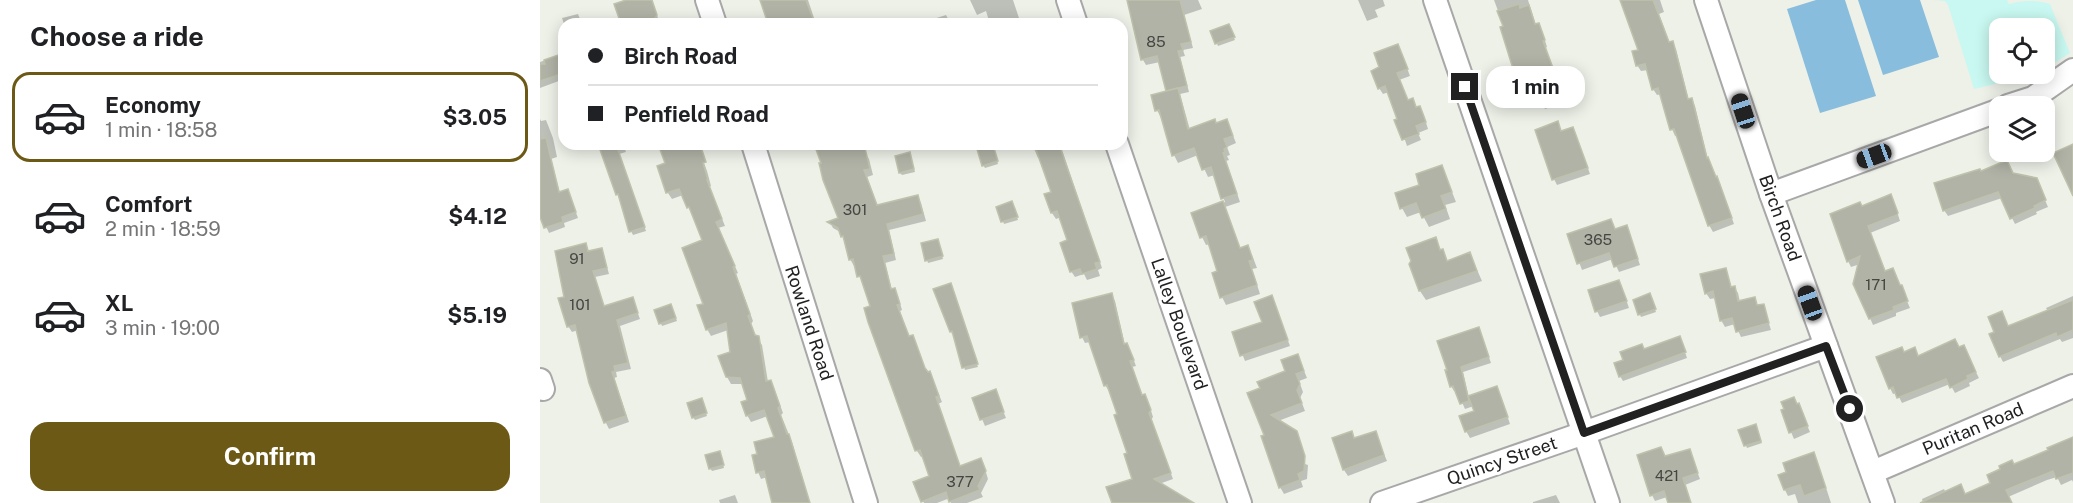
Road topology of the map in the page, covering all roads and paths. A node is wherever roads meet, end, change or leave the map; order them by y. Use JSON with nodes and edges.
{"nodes":[{"id":1,"x":707,"y":0,"type":"edge"},
{"id":2,"x":1068,"y":0,"type":"edge"},
{"id":3,"x":1435,"y":0,"type":"edge"},
{"id":4,"x":1706,"y":0,"type":"edge"},
{"id":5,"x":713,"y":18,"type":"edge"},
{"id":6,"x":1074,"y":18,"type":"edge"},
{"id":7,"x":2073,"y":70,"type":"edge"},
{"id":8,"x":2035,"y":96,"type":"edge"},
{"id":9,"x":1989,"y":114,"type":"edge"},
{"id":10,"x":755,"y":150,"type":"edge"},
{"id":11,"x":1119,"y":150,"type":"edge"},
{"id":12,"x":1771,"y":194,"type":"junction"},
{"id":13,"x":1826,"y":346,"type":"junction"},
{"id":14,"x":2073,"y":386,"type":"edge"},
{"id":15,"x":1584,"y":433,"type":"junction"},
{"id":16,"x":1873,"y":472,"type":"junction"},
{"id":17,"x":866,"y":503,"type":"edge"},
{"id":18,"x":1240,"y":503,"type":"edge"},
{"id":19,"x":1382,"y":503,"type":"edge"},
{"id":20,"x":1608,"y":503,"type":"edge"},
{"id":21,"x":1883,"y":503,"type":"edge"}],
"edges":[{"from":1,"to":5,"type":"street"},
{"from":2,"to":6,"type":"street"},
{"from":3,"to":15,"type":"street"},
{"from":4,"to":12,"type":"street","name":"Birch Road"},
{"from":7,"to":8,"type":"street"},
{"from":9,"to":12,"type":"street"},
{"from":10,"to":17,"type":"street","name":"Rowland Road"},
{"from":11,"to":18,"type":"street","name":"Lalley Boulevard"},
{"from":12,"to":13,"type":"street","name":"Birch Road"},
{"from":13,"to":15,"type":"street","name":"Quincy Street"},
{"from":13,"to":16,"type":"street","name":"Birch Road"},
{"from":14,"to":16,"type":"street","name":"Puritan Road"},
{"from":15,"to":19,"type":"street","name":"Quincy Street"},
{"from":15,"to":20,"type":"street"},
{"from":16,"to":21,"type":"street","name":"Birch Road"}]}
